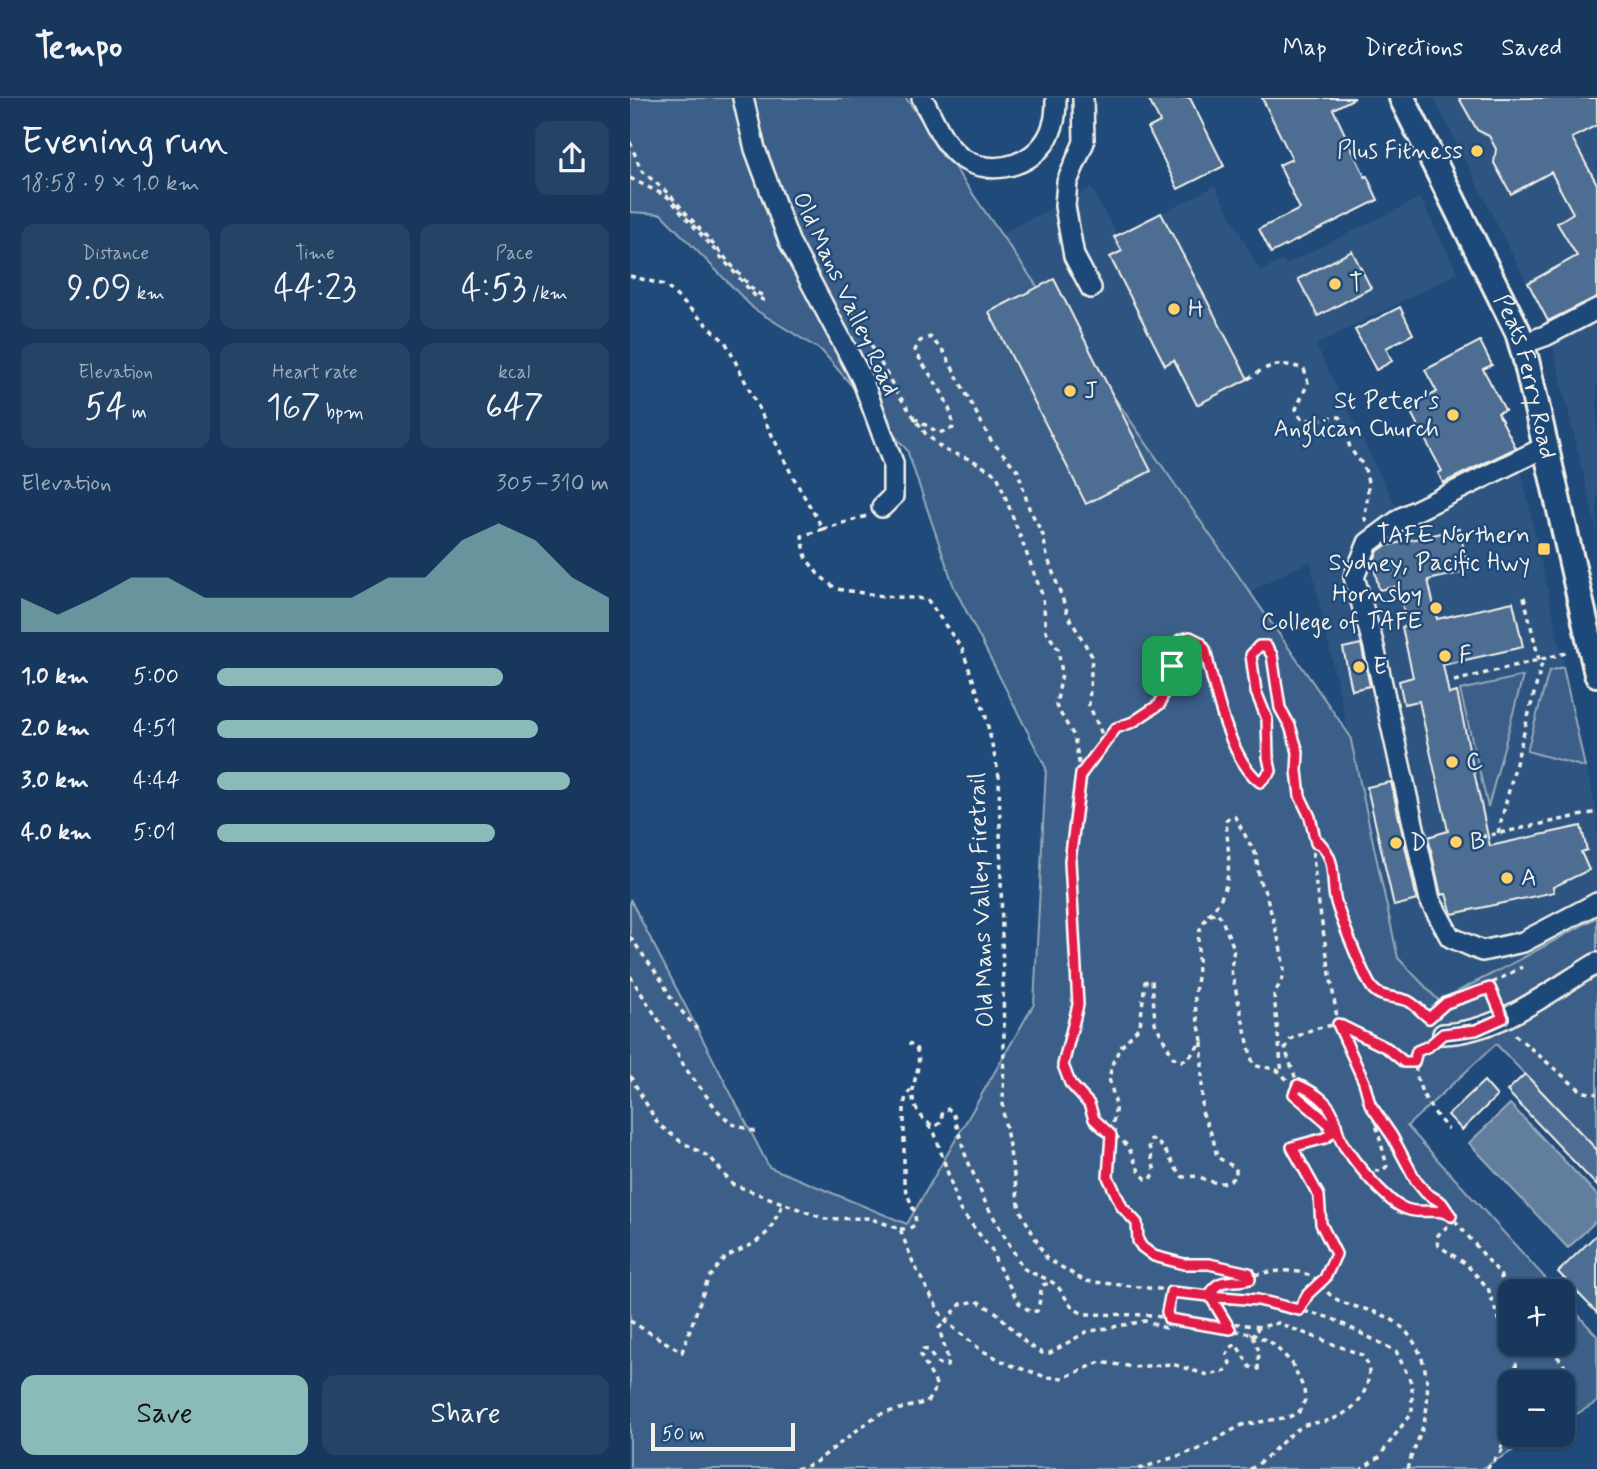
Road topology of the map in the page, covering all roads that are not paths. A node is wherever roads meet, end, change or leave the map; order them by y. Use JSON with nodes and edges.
{"nodes":[{"id":1,"x":743,"y":98,"type":"edge"},
{"id":2,"x":922,"y":98,"type":"edge"},
{"id":3,"x":1056,"y":98,"type":"edge"},
{"id":4,"x":1083,"y":98,"type":"edge"},
{"id":5,"x":1402,"y":98,"type":"edge"},
{"id":6,"x":1091,"y":288,"type":"dead end"},
{"id":7,"x":1597,"y":309,"type":"edge"},
{"id":8,"x":1522,"y":344,"type":"junction"},
{"id":9,"x":1545,"y":447,"type":"junction"},
{"id":10,"x":1475,"y":483,"type":"junction"},
{"id":11,"x":1497,"y":487,"type":"dead end"},
{"id":12,"x":882,"y":507,"type":"road end"},
{"id":13,"x":1597,"y":674,"type":"edge"},
{"id":14,"x":1597,"y":903,"type":"edge"},
{"id":15,"x":1597,"y":963,"type":"edge"},
{"id":16,"x":1439,"y":1029,"type":"road end"}],
"edges":[{"from":1,"to":12,"type":"street","name":"Old Mans Valley Road"},
{"from":2,"to":3,"type":"street"},
{"from":4,"to":6,"type":"street"},
{"from":5,"to":8,"type":"main road","name":"Peats Ferry Road"},
{"from":7,"to":8,"type":"street"},
{"from":8,"to":9,"type":"main road","name":"Peats Ferry Road"},
{"from":9,"to":10,"type":"street"},
{"from":9,"to":13,"type":"main road","name":"Peats Ferry Road"},
{"from":10,"to":11,"type":"street"},
{"from":10,"to":14,"type":"street"},
{"from":15,"to":16,"type":"street"}]}
